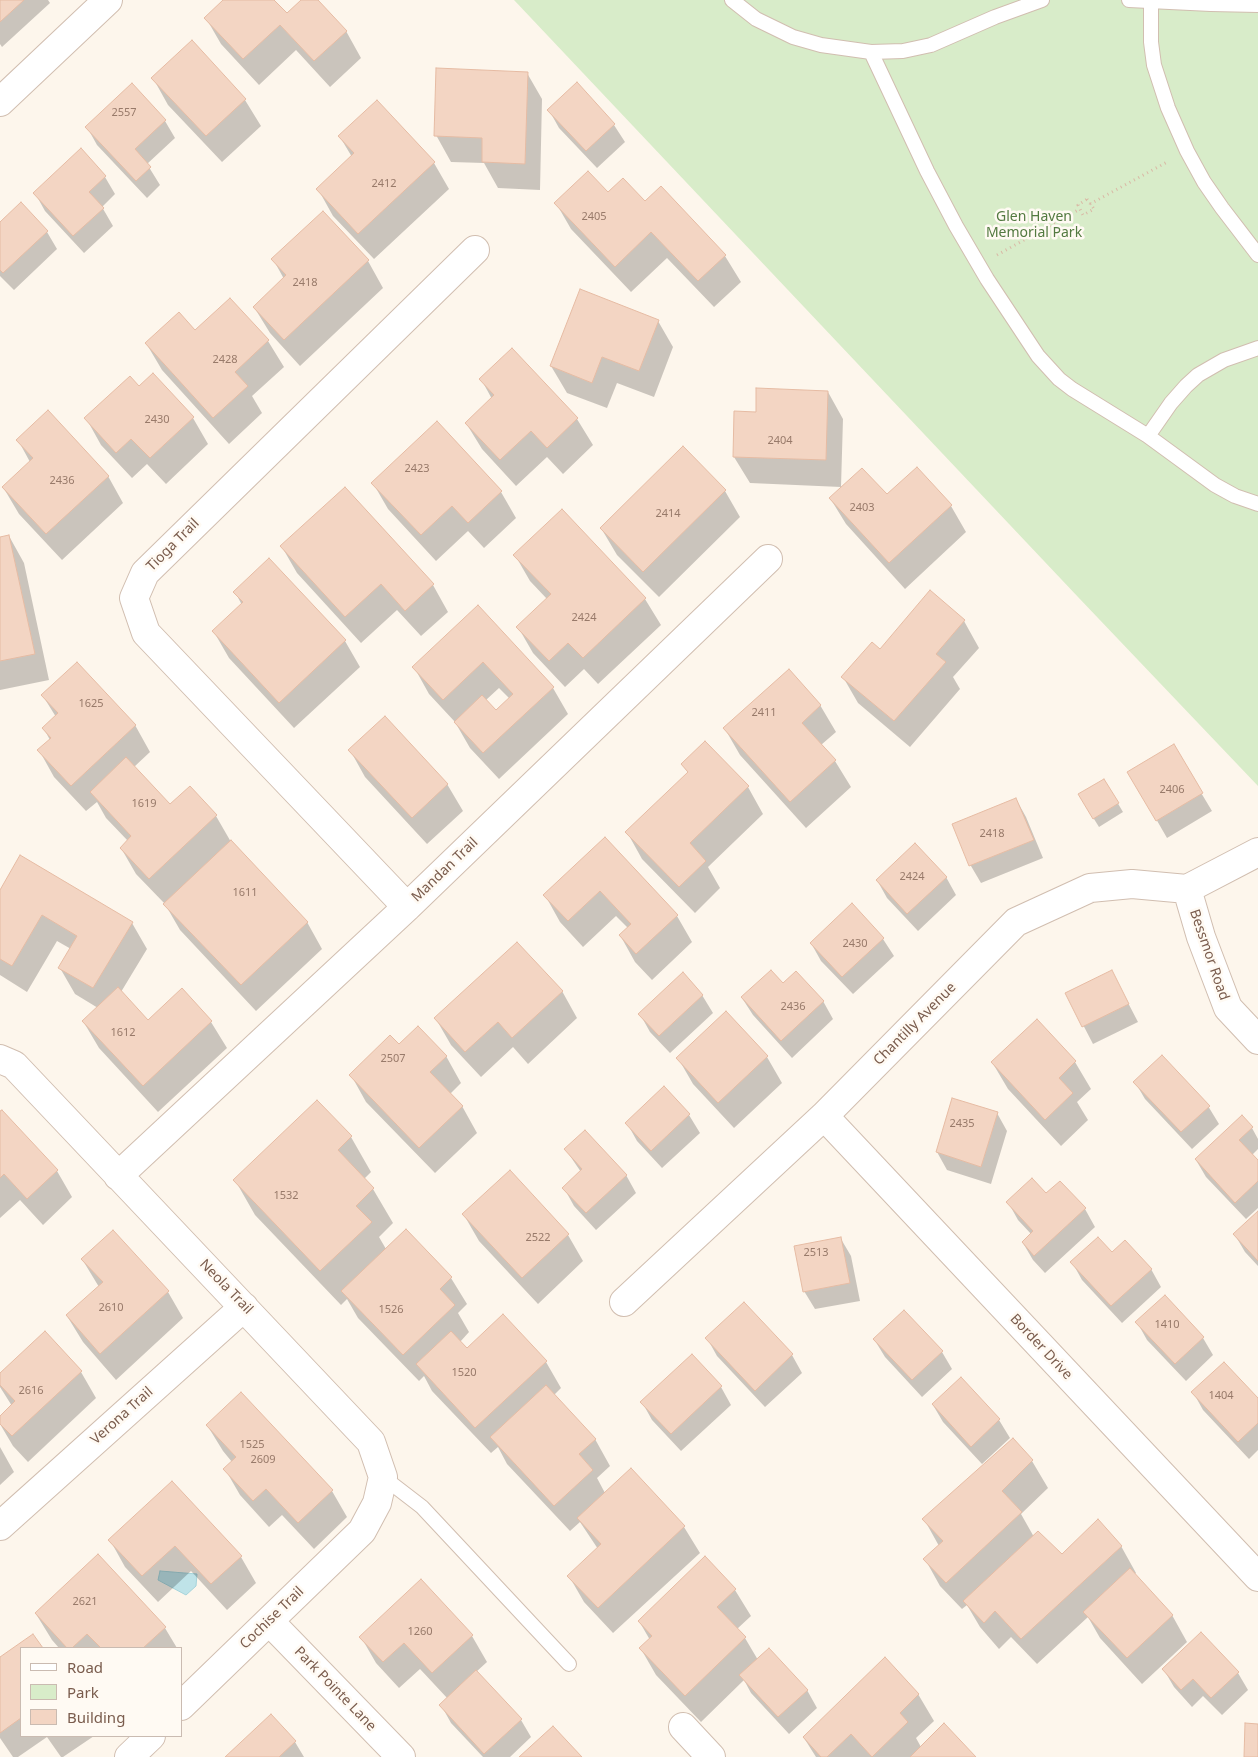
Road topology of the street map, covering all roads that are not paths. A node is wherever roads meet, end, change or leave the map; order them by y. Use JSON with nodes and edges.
{"nodes":[{"id":1,"x":108,"y":0,"type":"edge"},
{"id":2,"x":732,"y":0,"type":"edge"},
{"id":3,"x":1042,"y":0,"type":"edge"},
{"id":4,"x":1129,"y":0,"type":"edge"},
{"id":5,"x":1151,"y":1,"type":"edge"},
{"id":6,"x":1258,"y":5,"type":"edge"},
{"id":7,"x":871,"y":52,"type":"junction"},
{"id":8,"x":0,"y":102,"type":"edge"},
{"id":9,"x":475,"y":250,"type":"dead end"},
{"id":10,"x":1258,"y":255,"type":"edge"},
{"id":11,"x":1258,"y":348,"type":"edge"},
{"id":12,"x":1148,"y":436,"type":"junction"},
{"id":13,"x":1258,"y":504,"type":"edge"},
{"id":14,"x":768,"y":559,"type":"dead end"},
{"id":15,"x":1258,"y":852,"type":"edge"},
{"id":16,"x":1187,"y":889,"type":"junction"},
{"id":17,"x":406,"y":907,"type":"junction"},
{"id":18,"x":1258,"y":1040,"type":"edge"},
{"id":19,"x":7,"y":1062,"type":"edge"},
{"id":20,"x":824,"y":1116,"type":"junction"},
{"id":21,"x":118,"y":1176,"type":"junction"},
{"id":22,"x":624,"y":1302,"type":"dead end"},
{"id":23,"x":244,"y":1307,"type":"junction"},
{"id":24,"x":383,"y":1477,"type":"junction"},
{"id":25,"x":0,"y":1526,"type":"edge"},
{"id":26,"x":1258,"y":1577,"type":"edge"},
{"id":27,"x":269,"y":1621,"type":"junction"},
{"id":28,"x":569,"y":1664,"type":"dead end"},
{"id":29,"x":182,"y":1705,"type":"edge"},
{"id":30,"x":683,"y":1727,"type":"dead end"},
{"id":31,"x":150,"y":1737,"type":"edge"},
{"id":32,"x":129,"y":1757,"type":"edge"},
{"id":33,"x":401,"y":1757,"type":"edge"},
{"id":34,"x":711,"y":1757,"type":"edge"}],
"edges":[{"from":1,"to":8,"type":"street"},
{"from":2,"to":7,"type":"lane"},
{"from":3,"to":7,"type":"lane"},
{"from":4,"to":5,"type":"lane"},
{"from":5,"to":6,"type":"lane"},
{"from":5,"to":10,"type":"lane"},
{"from":7,"to":12,"type":"lane"},
{"from":9,"to":17,"type":"street","name":"Tioga Trail"},
{"from":11,"to":12,"type":"lane"},
{"from":12,"to":13,"type":"lane"},
{"from":14,"to":17,"type":"street","name":"Mandan Trail"},
{"from":15,"to":16,"type":"street"},
{"from":16,"to":18,"type":"street","name":"Bessmor Road"},
{"from":16,"to":20,"type":"street","name":"Chantilly Avenue"},
{"from":17,"to":21,"type":"street","name":"Mandan Trail"},
{"from":19,"to":21,"type":"street","name":"Neola Trail"},
{"from":20,"to":22,"type":"street","name":"Chantilly Avenue"},
{"from":20,"to":26,"type":"street","name":"Border Drive"},
{"from":21,"to":23,"type":"street","name":"Neola Trail"},
{"from":23,"to":24,"type":"street","name":"Neola Trail"},
{"from":23,"to":25,"type":"street","name":"Verona Trail"},
{"from":24,"to":27,"type":"street","name":"Cochise Trail"},
{"from":24,"to":28,"type":"lane"},
{"from":27,"to":29,"type":"street","name":"Cochise Trail"},
{"from":27,"to":33,"type":"street","name":"Park Pointe Lane"},
{"from":30,"to":34,"type":"street"},
{"from":31,"to":32,"type":"street"}]}
